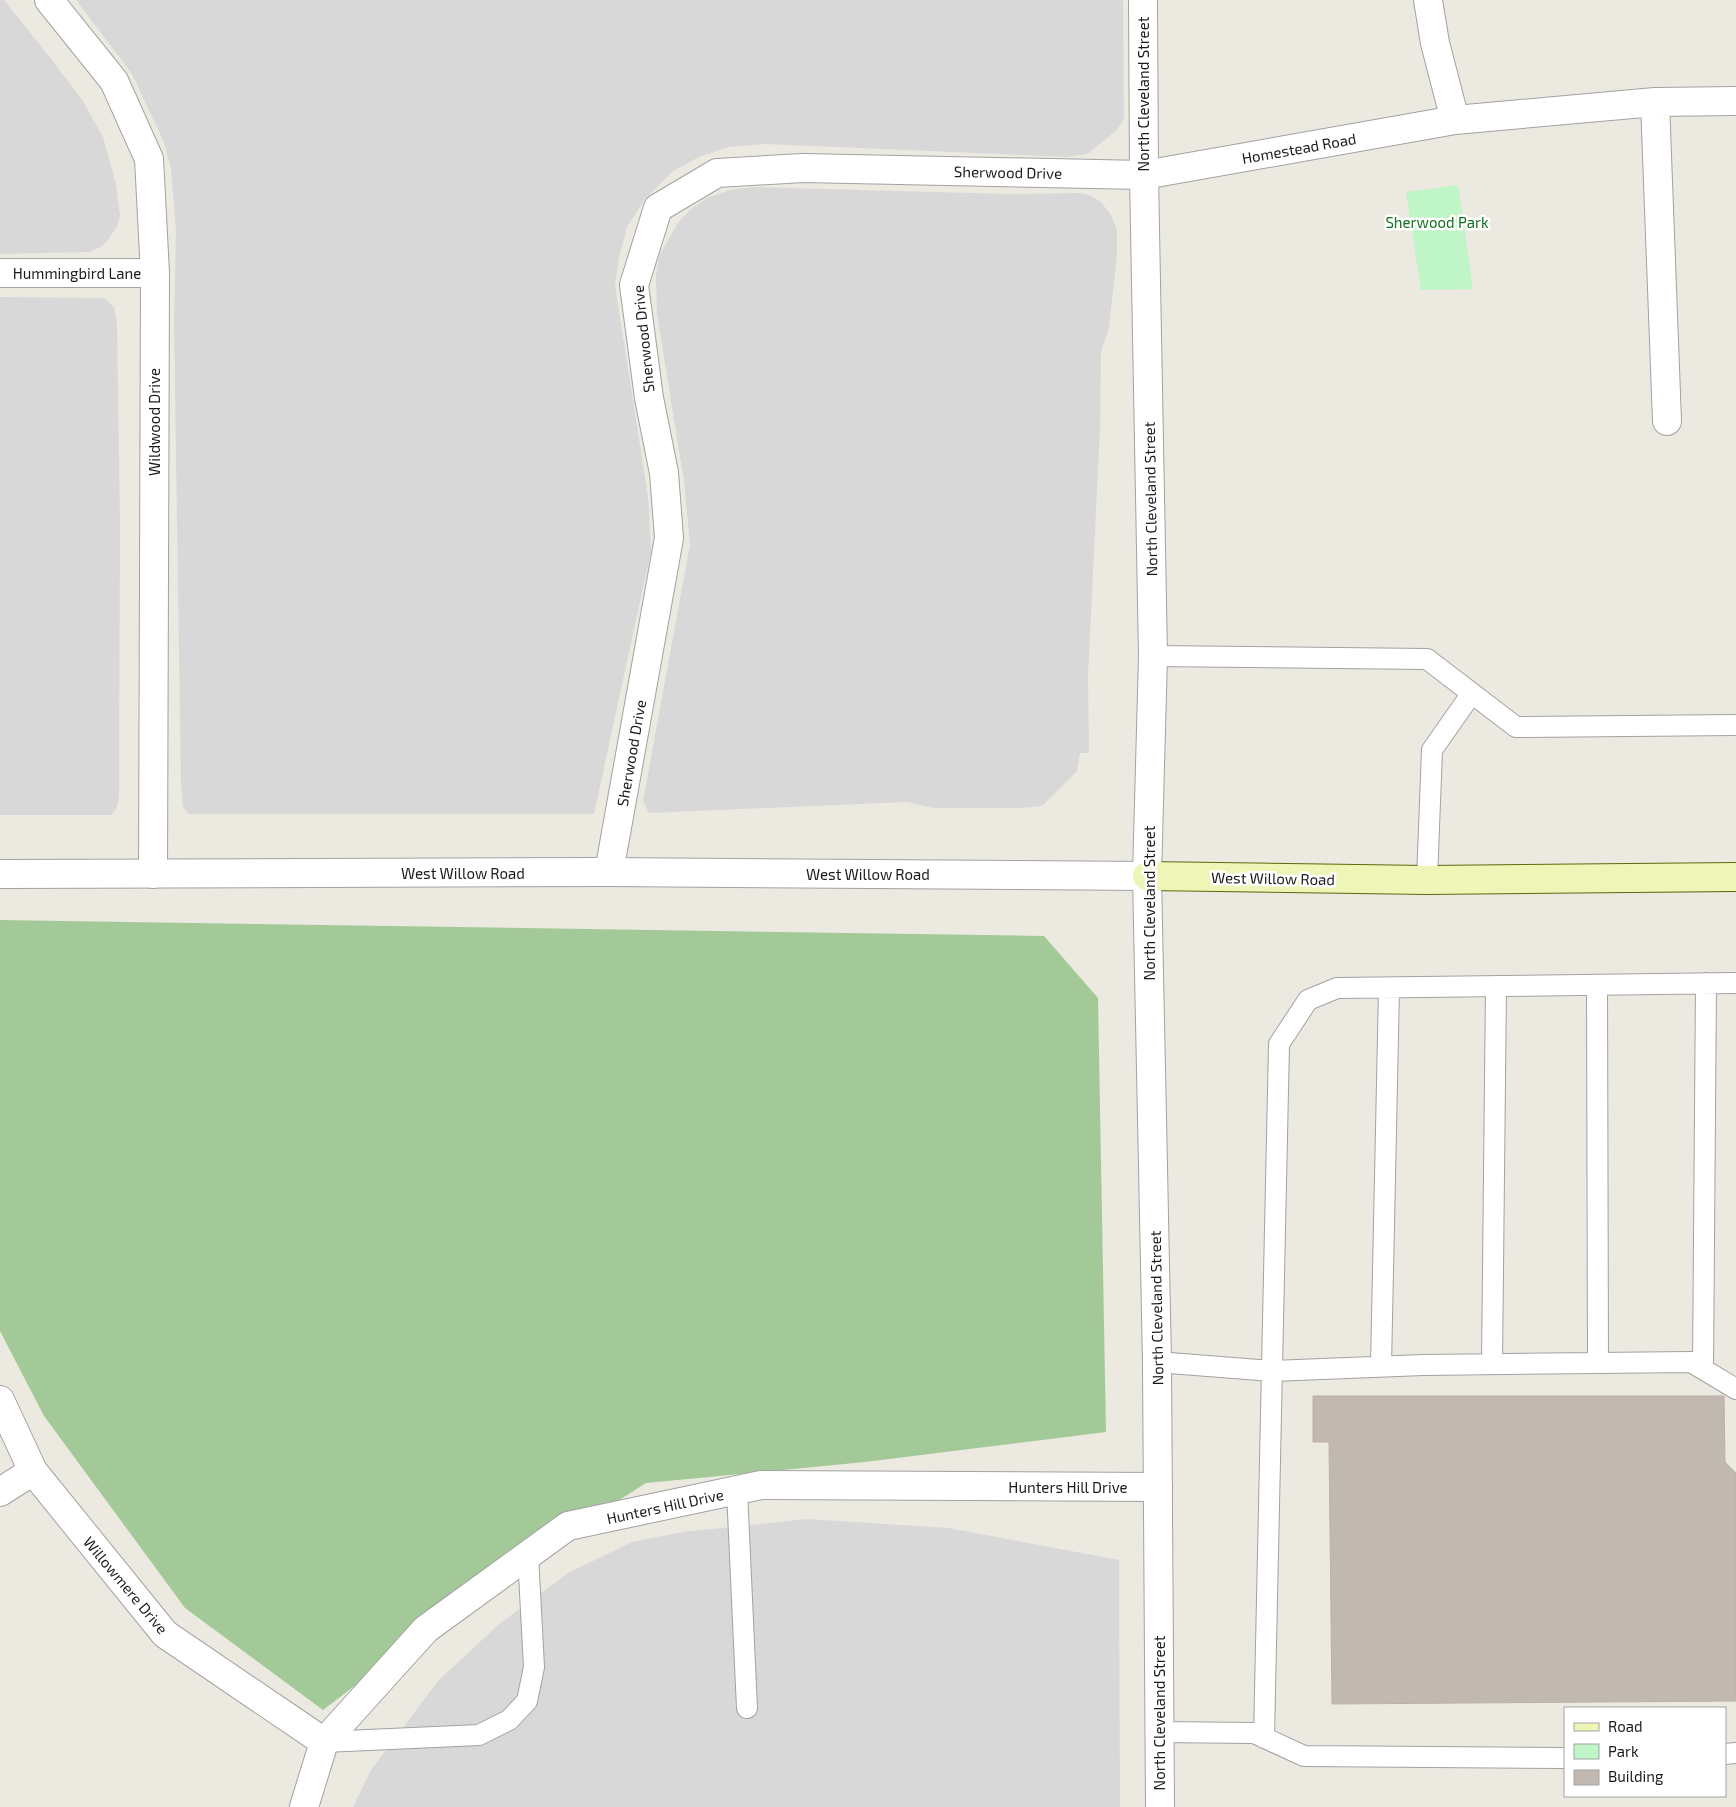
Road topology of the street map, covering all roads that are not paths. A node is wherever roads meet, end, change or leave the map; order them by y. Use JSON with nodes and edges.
{"nodes":[{"id":1,"x":49,"y":0,"type":"edge"},
{"id":2,"x":1143,"y":0,"type":"edge"},
{"id":3,"x":1428,"y":0,"type":"edge"},
{"id":4,"x":1736,"y":101,"type":"edge"},
{"id":5,"x":1655,"y":102,"type":"junction"},
{"id":6,"x":1455,"y":120,"type":"junction"},
{"id":7,"x":1144,"y":175,"type":"junction"},
{"id":8,"x":0,"y":273,"type":"edge"},
{"id":9,"x":154,"y":273,"type":"junction"},
{"id":10,"x":1667,"y":421,"type":"dead end"},
{"id":11,"x":1153,"y":656,"type":"junction"},
{"id":12,"x":1472,"y":693,"type":"junction"},
{"id":13,"x":1736,"y":725,"type":"edge"},
{"id":14,"x":609,"y":872,"type":"junction"},
{"id":15,"x":0,"y":874,"type":"edge"},
{"id":16,"x":153,"y":874,"type":"junction"},
{"id":17,"x":1147,"y":876,"type":"junction"},
{"id":18,"x":1736,"y":877,"type":"edge"},
{"id":19,"x":1427,"y":880,"type":"junction"},
{"id":20,"x":1706,"y":983,"type":"junction"},
{"id":21,"x":1736,"y":983,"type":"edge"},
{"id":22,"x":1597,"y":984,"type":"junction"},
{"id":23,"x":1496,"y":986,"type":"junction"},
{"id":24,"x":1389,"y":988,"type":"junction"},
{"id":25,"x":1157,"y":1362,"type":"junction"},
{"id":26,"x":1492,"y":1364,"type":"junction"},
{"id":27,"x":1598,"y":1364,"type":"junction"},
{"id":28,"x":1380,"y":1366,"type":"junction"},
{"id":29,"x":1703,"y":1370,"type":"junction"},
{"id":30,"x":1272,"y":1371,"type":"junction"},
{"id":31,"x":1736,"y":1389,"type":"edge"},
{"id":32,"x":0,"y":1400,"type":"edge"},
{"id":33,"x":34,"y":1472,"type":"junction"},
{"id":34,"x":1158,"y":1487,"type":"junction"},
{"id":35,"x":737,"y":1491,"type":"junction"},
{"id":36,"x":0,"y":1492,"type":"edge"},
{"id":37,"x":528,"y":1555,"type":"junction"},
{"id":38,"x":747,"y":1708,"type":"dead end"},
{"id":39,"x":1160,"y":1732,"type":"junction"},
{"id":40,"x":1264,"y":1738,"type":"junction"},
{"id":41,"x":324,"y":1742,"type":"junction"},
{"id":42,"x":1564,"y":1758,"type":"edge"},
{"id":43,"x":304,"y":1807,"type":"edge"},
{"id":44,"x":1160,"y":1807,"type":"edge"}],
"edges":[{"from":1,"to":9,"type":"street","name":"Wildwood Drive"},
{"from":2,"to":7,"type":"street","name":"North Cleveland Street"},
{"from":3,"to":6,"type":"street"},
{"from":4,"to":5,"type":"street","name":"Homestead Road"},
{"from":5,"to":6,"type":"street","name":"Homestead Road"},
{"from":5,"to":10,"type":"street"},
{"from":6,"to":7,"type":"street","name":"Homestead Road"},
{"from":7,"to":11,"type":"street","name":"North Cleveland Street"},
{"from":7,"to":14,"type":"street","name":"Sherwood Drive"},
{"from":8,"to":9,"type":"street","name":"Hummingbird Lane"},
{"from":9,"to":16,"type":"street","name":"Wildwood Drive"},
{"from":11,"to":12,"type":"lane"},
{"from":11,"to":17,"type":"street","name":"North Cleveland Street"},
{"from":12,"to":13,"type":"lane"},
{"from":12,"to":19,"type":"lane"},
{"from":14,"to":16,"type":"street","name":"West Willow Road"},
{"from":14,"to":17,"type":"street","name":"West Willow Road"},
{"from":15,"to":16,"type":"street","name":"West Willow Road"},
{"from":17,"to":19,"type":"main road","name":"West Willow Road"},
{"from":17,"to":25,"type":"street","name":"North Cleveland Street"},
{"from":18,"to":19,"type":"main road","name":"West Willow Road"},
{"from":20,"to":21,"type":"lane"},
{"from":20,"to":22,"type":"lane"},
{"from":20,"to":29,"type":"lane"},
{"from":22,"to":23,"type":"lane"},
{"from":22,"to":27,"type":"lane"},
{"from":23,"to":24,"type":"lane"},
{"from":23,"to":26,"type":"lane"},
{"from":24,"to":28,"type":"lane"},
{"from":24,"to":30,"type":"lane"},
{"from":25,"to":30,"type":"lane"},
{"from":25,"to":34,"type":"street","name":"North Cleveland Street"},
{"from":26,"to":27,"type":"lane"},
{"from":26,"to":28,"type":"lane"},
{"from":27,"to":29,"type":"lane"},
{"from":28,"to":30,"type":"lane"},
{"from":29,"to":31,"type":"lane"},
{"from":30,"to":40,"type":"lane"},
{"from":32,"to":33,"type":"street","name":"Willowmere Drive"},
{"from":33,"to":36,"type":"street"},
{"from":33,"to":41,"type":"street","name":"Willowmere Drive"},
{"from":34,"to":35,"type":"street","name":"Hunters Hill Drive"},
{"from":34,"to":39,"type":"street","name":"North Cleveland Street"},
{"from":35,"to":37,"type":"street","name":"Hunters Hill Drive"},
{"from":35,"to":38,"type":"lane"},
{"from":37,"to":41,"type":"street","name":"Hunters Hill Drive"},
{"from":37,"to":41,"type":"lane"},
{"from":39,"to":40,"type":"lane"},
{"from":39,"to":44,"type":"street","name":"North Cleveland Street"},
{"from":40,"to":42,"type":"lane"},
{"from":41,"to":43,"type":"street","name":"Hunters Hill Drive"}]}
